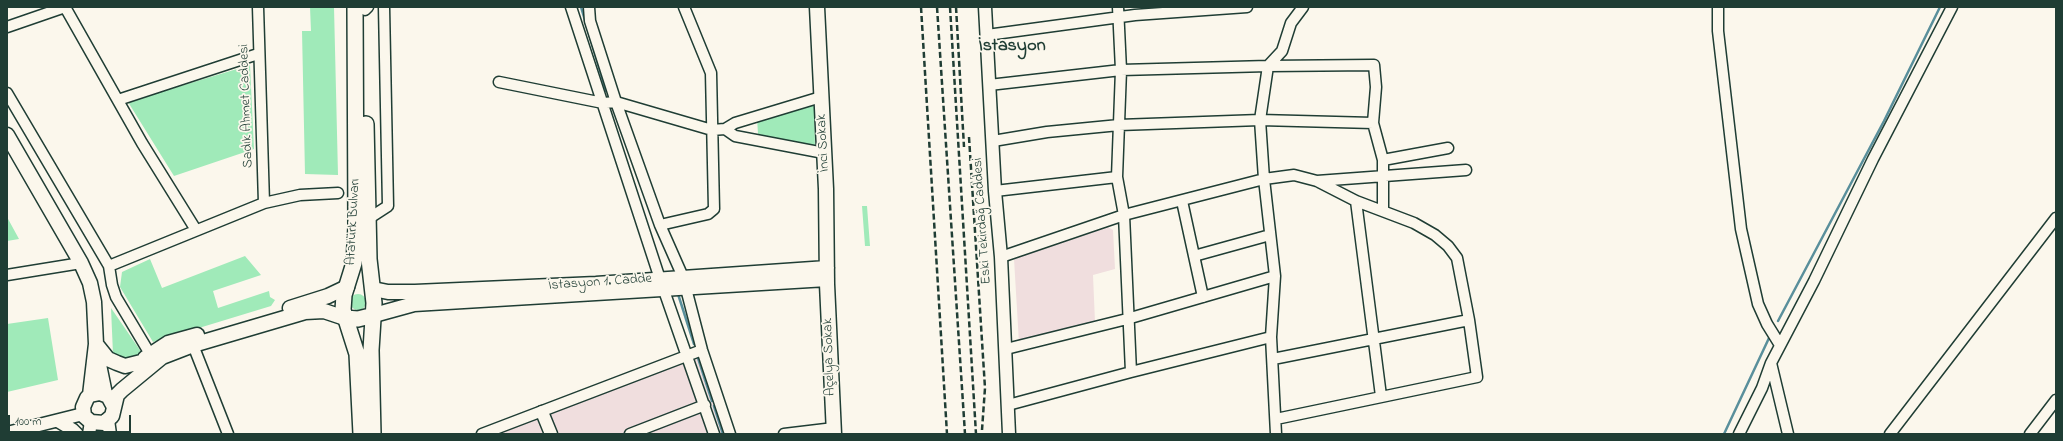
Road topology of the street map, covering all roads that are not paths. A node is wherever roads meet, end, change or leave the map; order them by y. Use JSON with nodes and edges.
{"nodes":[{"id":1,"x":65,"y":7,"type":"edge"},
{"id":2,"x":258,"y":7,"type":"edge"},
{"id":3,"x":384,"y":7,"type":"edge"},
{"id":4,"x":571,"y":7,"type":"edge"},
{"id":5,"x":589,"y":7,"type":"edge"},
{"id":6,"x":684,"y":7,"type":"edge"},
{"id":7,"x":817,"y":7,"type":"edge"},
{"id":8,"x":985,"y":7,"type":"edge"},
{"id":9,"x":1246,"y":7,"type":"edge"},
{"id":10,"x":1718,"y":7,"type":"edge"},
{"id":11,"x":1952,"y":7,"type":"edge"},
{"id":12,"x":363,"y":8,"type":"edge"},
{"id":13,"x":1301,"y":8,"type":"edge"},
{"id":14,"x":1135,"y":11,"type":"edge"},
{"id":15,"x":1119,"y":12,"type":"edge"},
{"id":16,"x":7,"y":27,"type":"edge"},
{"id":17,"x":987,"y":35,"type":"junction"},
{"id":18,"x":258,"y":54,"type":"junction"},
{"id":19,"x":1268,"y":66,"type":"junction"},
{"id":20,"x":1121,"y":70,"type":"junction"},
{"id":21,"x":499,"y":82,"type":"dead end"},
{"id":22,"x":989,"y":85,"type":"junction"},
{"id":23,"x":7,"y":93,"type":"edge"},
{"id":24,"x":821,"y":97,"type":"junction"},
{"id":25,"x":118,"y":100,"type":"junction"},
{"id":26,"x":616,"y":102,"type":"junction"},
{"id":27,"x":602,"y":103,"type":"junction"},
{"id":28,"x":1260,"y":120,"type":"junction"},
{"id":29,"x":1373,"y":123,"type":"junction"},
{"id":30,"x":1119,"y":125,"type":"junction"},
{"id":31,"x":725,"y":129,"type":"junction"},
{"id":32,"x":712,"y":130,"type":"junction"},
{"id":33,"x":7,"y":135,"type":"edge"},
{"id":34,"x":993,"y":142,"type":"junction"},
{"id":35,"x":1448,"y":148,"type":"dead end"},
{"id":36,"x":824,"y":153,"type":"junction"},
{"id":37,"x":1383,"y":160,"type":"junction"},
{"id":38,"x":1466,"y":170,"type":"dead end"},
{"id":39,"x":1383,"y":176,"type":"junction"},
{"id":40,"x":1117,"y":177,"type":"junction"},
{"id":41,"x":1264,"y":179,"type":"junction"},
{"id":42,"x":1317,"y":181,"type":"junction"},
{"id":43,"x":995,"y":191,"type":"junction"},
{"id":44,"x":338,"y":193,"type":"dead end"},
{"id":45,"x":1182,"y":201,"type":"junction"},
{"id":46,"x":1356,"y":201,"type":"junction"},
{"id":47,"x":264,"y":204,"type":"junction"},
{"id":48,"x":1383,"y":210,"type":"junction"},
{"id":49,"x":1124,"y":215,"type":"junction"},
{"id":50,"x":2056,"y":218,"type":"edge"},
{"id":51,"x":368,"y":219,"type":"junction"},
{"id":52,"x":660,"y":225,"type":"junction"},
{"id":53,"x":196,"y":230,"type":"junction"},
{"id":54,"x":1270,"y":235,"type":"junction"},
{"id":55,"x":1194,"y":256,"type":"junction"},
{"id":56,"x":1001,"y":257,"type":"junction"},
{"id":57,"x":81,"y":263,"type":"junction"},
{"id":58,"x":109,"y":266,"type":"junction"},
{"id":59,"x":827,"y":274,"type":"junction"},
{"id":60,"x":7,"y":275,"type":"edge"},
{"id":61,"x":1275,"y":276,"type":"junction"},
{"id":62,"x":684,"y":282,"type":"junction"},
{"id":63,"x":661,"y":284,"type":"junction"},
{"id":64,"x":347,"y":287,"type":"junction"},
{"id":65,"x":372,"y":289,"type":"junction"},
{"id":66,"x":1203,"y":297,"type":"junction"},
{"id":67,"x":374,"y":315,"type":"junction"},
{"id":68,"x":345,"y":318,"type":"junction"},
{"id":69,"x":1127,"y":319,"type":"junction"},
{"id":70,"x":1469,"y":320,"type":"junction"},
{"id":71,"x":1271,"y":337,"type":"junction"},
{"id":72,"x":1373,"y":340,"type":"junction"},
{"id":73,"x":96,"y":344,"type":"junction"},
{"id":74,"x":193,"y":345,"type":"junction"},
{"id":75,"x":1780,"y":345,"type":"junction"},
{"id":76,"x":1006,"y":349,"type":"junction"},
{"id":77,"x":702,"y":350,"type":"junction"},
{"id":78,"x":687,"y":355,"type":"junction"},
{"id":79,"x":145,"y":358,"type":"junction"},
{"id":80,"x":1273,"y":359,"type":"junction"},
{"id":81,"x":1771,"y":363,"type":"junction"},
{"id":82,"x":1131,"y":372,"type":"junction"},
{"id":83,"x":90,"y":394,"type":"junction"},
{"id":84,"x":104,"y":394,"type":"junction"},
{"id":85,"x":1381,"y":396,"type":"junction"},
{"id":86,"x":2056,"y":400,"type":"edge"},
{"id":87,"x":705,"y":405,"type":"junction"},
{"id":88,"x":1008,"y":405,"type":"junction"},
{"id":89,"x":114,"y":407,"type":"junction"},
{"id":90,"x":542,"y":412,"type":"junction"},
{"id":91,"x":1276,"y":419,"type":"junction"},
{"id":92,"x":58,"y":420,"type":"junction"},
{"id":93,"x":88,"y":423,"type":"edge"},
{"id":94,"x":109,"y":427,"type":"edge"},
{"id":95,"x":834,"y":431,"type":"edge"},
{"id":96,"x":7,"y":433,"type":"edge"},
{"id":97,"x":77,"y":434,"type":"edge"},
{"id":98,"x":228,"y":434,"type":"edge"},
{"id":99,"x":361,"y":434,"type":"edge"},
{"id":100,"x":373,"y":434,"type":"edge"},
{"id":101,"x":482,"y":434,"type":"edge"},
{"id":102,"x":550,"y":434,"type":"edge"},
{"id":103,"x":630,"y":434,"type":"edge"},
{"id":104,"x":714,"y":434,"type":"edge"},
{"id":105,"x":730,"y":434,"type":"edge"},
{"id":106,"x":784,"y":434,"type":"edge"},
{"id":107,"x":1009,"y":434,"type":"edge"},
{"id":108,"x":1276,"y":434,"type":"edge"},
{"id":109,"x":1739,"y":434,"type":"edge"},
{"id":110,"x":1788,"y":434,"type":"edge"},
{"id":111,"x":1890,"y":434,"type":"edge"},
{"id":112,"x":2030,"y":434,"type":"edge"}],
"edges":[{"from":1,"to":16,"type":"street"},
{"from":1,"to":25,"type":"street"},
{"from":2,"to":18,"type":"street","name":"Sadık Ahmet Caddesi"},
{"from":3,"to":51,"type":"street"},
{"from":4,"to":27,"type":"street"},
{"from":5,"to":26,"type":"street"},
{"from":6,"to":32,"type":"street"},
{"from":7,"to":24,"type":"main road","name":"İnci Sokak"},
{"from":8,"to":17,"type":"street","name":"Eski Tekirdağ Caddesi"},
{"from":9,"to":14,"type":"street"},
{"from":10,"to":75,"type":"street"},
{"from":11,"to":75,"type":"street"},
{"from":12,"to":51,"type":"main road","name":"Atatürk Bulvarı"},
{"from":12,"to":64,"type":"main road","name":"Atatürk Bulvarı"},
{"from":13,"to":19,"type":"street"},
{"from":14,"to":15,"type":"street"},
{"from":15,"to":17,"type":"street"},
{"from":15,"to":20,"type":"street"},
{"from":17,"to":22,"type":"street","name":"Eski Tekirdağ Caddesi"},
{"from":18,"to":25,"type":"street"},
{"from":18,"to":47,"type":"street","name":"Sadık Ahmet Caddesi"},
{"from":19,"to":20,"type":"street"},
{"from":19,"to":28,"type":"street"},
{"from":19,"to":29,"type":"street"},
{"from":20,"to":22,"type":"street"},
{"from":20,"to":30,"type":"street"},
{"from":21,"to":27,"type":"street"},
{"from":22,"to":34,"type":"street","name":"Eski Tekirdağ Caddesi"},
{"from":23,"to":58,"type":"street"},
{"from":24,"to":31,"type":"street"},
{"from":24,"to":36,"type":"main road","name":"İnci Sokak"},
{"from":25,"to":53,"type":"street"},
{"from":26,"to":27,"type":"street"},
{"from":26,"to":32,"type":"street"},
{"from":26,"to":52,"type":"street"},
{"from":27,"to":63,"type":"street"},
{"from":28,"to":29,"type":"street"},
{"from":28,"to":30,"type":"street"},
{"from":28,"to":41,"type":"street"},
{"from":29,"to":37,"type":"street"},
{"from":30,"to":34,"type":"street"},
{"from":30,"to":40,"type":"street"},
{"from":31,"to":32,"type":"street"},
{"from":31,"to":36,"type":"street"},
{"from":32,"to":52,"type":"street"},
{"from":33,"to":57,"type":"main road"},
{"from":34,"to":43,"type":"street","name":"Eski Tekirdağ Caddesi"},
{"from":35,"to":37,"type":"street"},
{"from":36,"to":59,"type":"main road","name":"İnci Sokak"},
{"from":37,"to":39,"type":"street"},
{"from":38,"to":39,"type":"street"},
{"from":39,"to":42,"type":"street"},
{"from":39,"to":48,"type":"street"},
{"from":40,"to":43,"type":"street"},
{"from":40,"to":49,"type":"street"},
{"from":41,"to":42,"type":"street"},
{"from":41,"to":45,"type":"street"},
{"from":41,"to":54,"type":"street"},
{"from":42,"to":46,"type":"street"},
{"from":43,"to":56,"type":"street","name":"Eski Tekirdağ Caddesi"},
{"from":44,"to":47,"type":"street"},
{"from":45,"to":49,"type":"street"},
{"from":45,"to":55,"type":"street"},
{"from":46,"to":48,"type":"street"},
{"from":46,"to":72,"type":"street"},
{"from":47,"to":53,"type":"street"},
{"from":48,"to":70,"type":"street"},
{"from":49,"to":56,"type":"street"},
{"from":49,"to":69,"type":"street"},
{"from":50,"to":111,"type":"street"},
{"from":51,"to":65,"type":"main road","name":"Atatürk Bulvarı"},
{"from":52,"to":62,"type":"street"},
{"from":53,"to":58,"type":"street"},
{"from":54,"to":55,"type":"street"},
{"from":54,"to":61,"type":"street"},
{"from":55,"to":66,"type":"street"},
{"from":56,"to":76,"type":"street","name":"Eski Tekirdağ Caddesi"},
{"from":57,"to":60,"type":"street"},
{"from":57,"to":73,"type":"main road"},
{"from":58,"to":79,"type":"street"},
{"from":59,"to":62,"type":"main road","name":"İstasyon 1. Cadde"},
{"from":59,"to":95,"type":"main road","name":"Açelya Sokak"},
{"from":61,"to":66,"type":"street"},
{"from":61,"to":71,"type":"street"},
{"from":62,"to":63,"type":"main road","name":"İstasyon 1. Cadde"},
{"from":62,"to":77,"type":"street"},
{"from":63,"to":65,"type":"main road","name":"İstasyon 1. Cadde"},
{"from":63,"to":67,"type":"main road","name":"İstasyon 1. Cadde"},
{"from":63,"to":78,"type":"street"},
{"from":64,"to":65,"type":"main road"},
{"from":64,"to":68,"type":"main road","name":"Atatürk Bulvarı"},
{"from":64,"to":79,"type":"main road"},
{"from":65,"to":67,"type":"main road","name":"Atatürk Bulvarı"},
{"from":66,"to":69,"type":"street"},
{"from":67,"to":68,"type":"main road"},
{"from":67,"to":100,"type":"main road","name":"Atatürk Bulvarı"},
{"from":68,"to":74,"type":"main road"},
{"from":68,"to":99,"type":"main road","name":"Atatürk Bulvarı"},
{"from":69,"to":76,"type":"street"},
{"from":69,"to":82,"type":"street"},
{"from":70,"to":72,"type":"street"},
{"from":70,"to":85,"type":"street"},
{"from":71,"to":80,"type":"street"},
{"from":71,"to":82,"type":"street"},
{"from":72,"to":80,"type":"street"},
{"from":72,"to":85,"type":"street"},
{"from":73,"to":79,"type":"main road"},
{"from":73,"to":83,"type":"main road"},
{"from":73,"to":84,"type":"main road"},
{"from":74,"to":89,"type":"main road"},
{"from":74,"to":98,"type":"street"},
{"from":75,"to":81,"type":"street"},
{"from":76,"to":88,"type":"street","name":"Eski Tekirdağ Caddesi"},
{"from":77,"to":78,"type":"street"},
{"from":77,"to":105,"type":"street"},
{"from":78,"to":87,"type":"street"},
{"from":78,"to":90,"type":"street"},
{"from":79,"to":84,"type":"main road"},
{"from":80,"to":91,"type":"street"},
{"from":81,"to":109,"type":"street"},
{"from":81,"to":110,"type":"street"},
{"from":82,"to":88,"type":"street"},
{"from":83,"to":84,"type":"main road"},
{"from":83,"to":93,"type":"main road"},
{"from":84,"to":89,"type":"main road"},
{"from":85,"to":91,"type":"street"},
{"from":86,"to":112,"type":"street"},
{"from":87,"to":103,"type":"street"},
{"from":87,"to":104,"type":"street"},
{"from":88,"to":107,"type":"street","name":"Eski Tekirdağ Caddesi"},
{"from":89,"to":94,"type":"main road"},
{"from":90,"to":101,"type":"street"},
{"from":90,"to":102,"type":"street"},
{"from":91,"to":108,"type":"street"},
{"from":92,"to":93,"type":"street"},
{"from":92,"to":96,"type":"street"},
{"from":92,"to":97,"type":"street"},
{"from":93,"to":94,"type":"main road"},
{"from":95,"to":106,"type":"street"}]}
